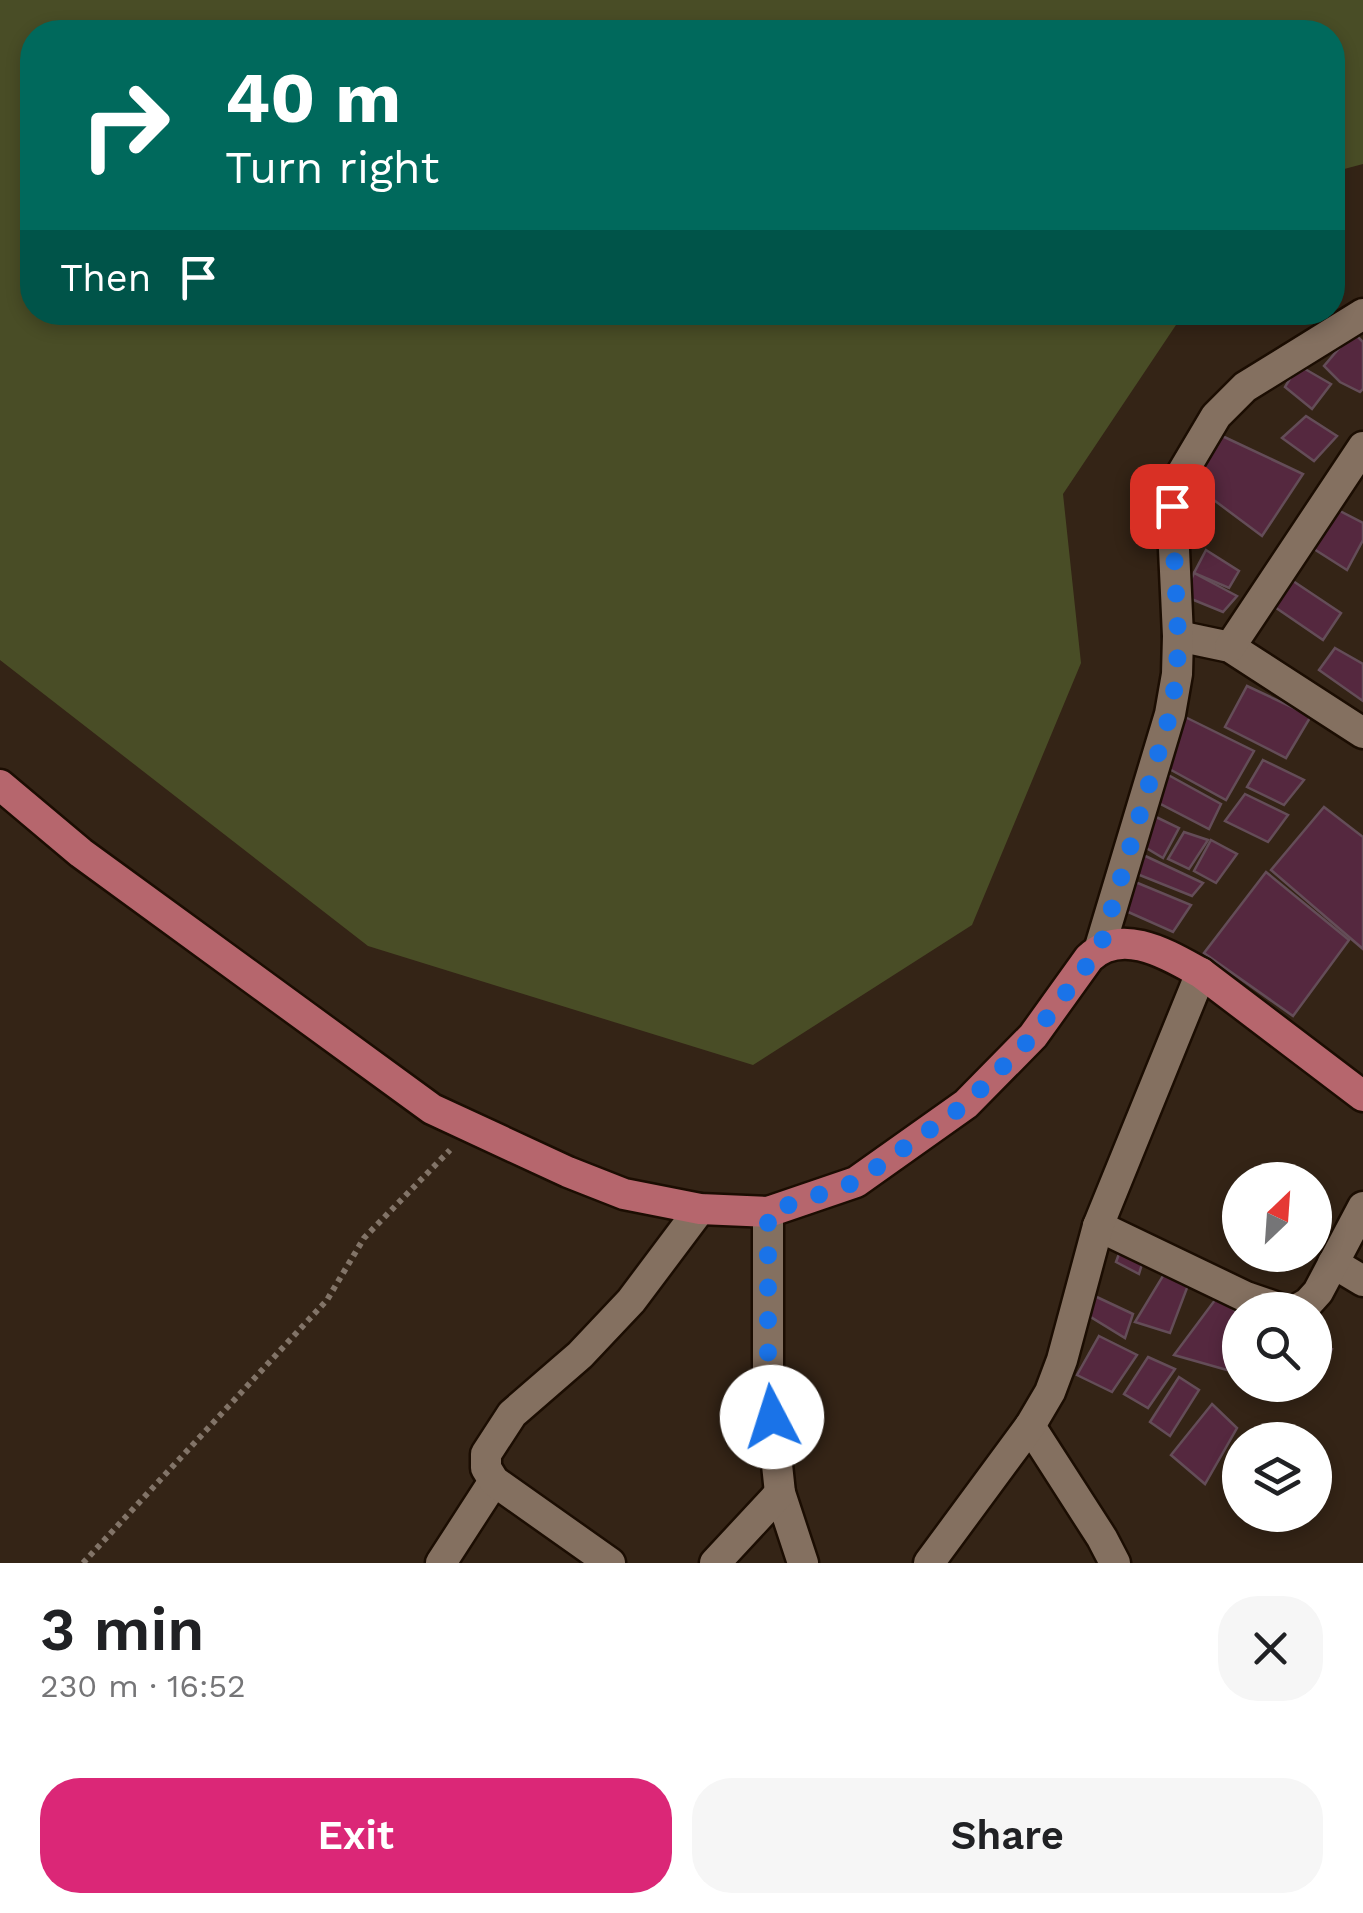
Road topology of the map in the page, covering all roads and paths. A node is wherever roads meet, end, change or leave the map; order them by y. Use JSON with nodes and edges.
{"nodes":[{"id":1,"x":1363,"y":314,"type":"edge"},
{"id":2,"x":1363,"y":446,"type":"edge"},
{"id":3,"x":1178,"y":636,"type":"junction"},
{"id":4,"x":1230,"y":648,"type":"junction"},
{"id":5,"x":1363,"y":733,"type":"edge"},
{"id":6,"x":0,"y":786,"type":"edge"},
{"id":7,"x":1100,"y":948,"type":"junction"},
{"id":8,"x":1202,"y":974,"type":"junction"},
{"id":9,"x":1363,"y":1096,"type":"edge"},
{"id":10,"x":472,"y":1128,"type":"junction"},
{"id":11,"x":1363,"y":1207,"type":"edge"},
{"id":12,"x":700,"y":1209,"type":"junction"},
{"id":13,"x":768,"y":1212,"type":"junction"},
{"id":14,"x":1098,"y":1226,"type":"junction"},
{"id":15,"x":1334,"y":1263,"type":"junction"},
{"id":16,"x":1363,"y":1281,"type":"edge"},
{"id":17,"x":1236,"y":1292,"type":"edge"},
{"id":18,"x":1318,"y":1292,"type":"edge"},
{"id":19,"x":1030,"y":1426,"type":"junction"},
{"id":20,"x":494,"y":1481,"type":"junction"},
{"id":21,"x":780,"y":1493,"type":"junction"},
{"id":22,"x":591,"y":1558,"type":"edge"},
{"id":23,"x":83,"y":1563,"type":"edge"},
{"id":24,"x":441,"y":1563,"type":"edge"},
{"id":25,"x":716,"y":1563,"type":"edge"},
{"id":26,"x":803,"y":1563,"type":"edge"},
{"id":27,"x":929,"y":1563,"type":"edge"},
{"id":28,"x":1115,"y":1563,"type":"edge"}],
"edges":[{"from":1,"to":3,"type":"street"},
{"from":2,"to":4,"type":"street"},
{"from":3,"to":4,"type":"street"},
{"from":3,"to":7,"type":"street"},
{"from":4,"to":5,"type":"street"},
{"from":6,"to":10,"type":"main road"},
{"from":7,"to":8,"type":"main road"},
{"from":7,"to":13,"type":"main road"},
{"from":8,"to":9,"type":"main road"},
{"from":8,"to":14,"type":"street"},
{"from":10,"to":12,"type":"main road"},
{"from":10,"to":23,"type":"path"},
{"from":11,"to":15,"type":"street"},
{"from":12,"to":13,"type":"main road"},
{"from":12,"to":20,"type":"street"},
{"from":13,"to":21,"type":"street"},
{"from":14,"to":17,"type":"street"},
{"from":14,"to":19,"type":"street"},
{"from":15,"to":16,"type":"street"},
{"from":15,"to":18,"type":"street"},
{"from":19,"to":27,"type":"street"},
{"from":19,"to":28,"type":"street"},
{"from":20,"to":22,"type":"street"},
{"from":20,"to":24,"type":"street"},
{"from":21,"to":25,"type":"street"},
{"from":21,"to":26,"type":"street"}]}
